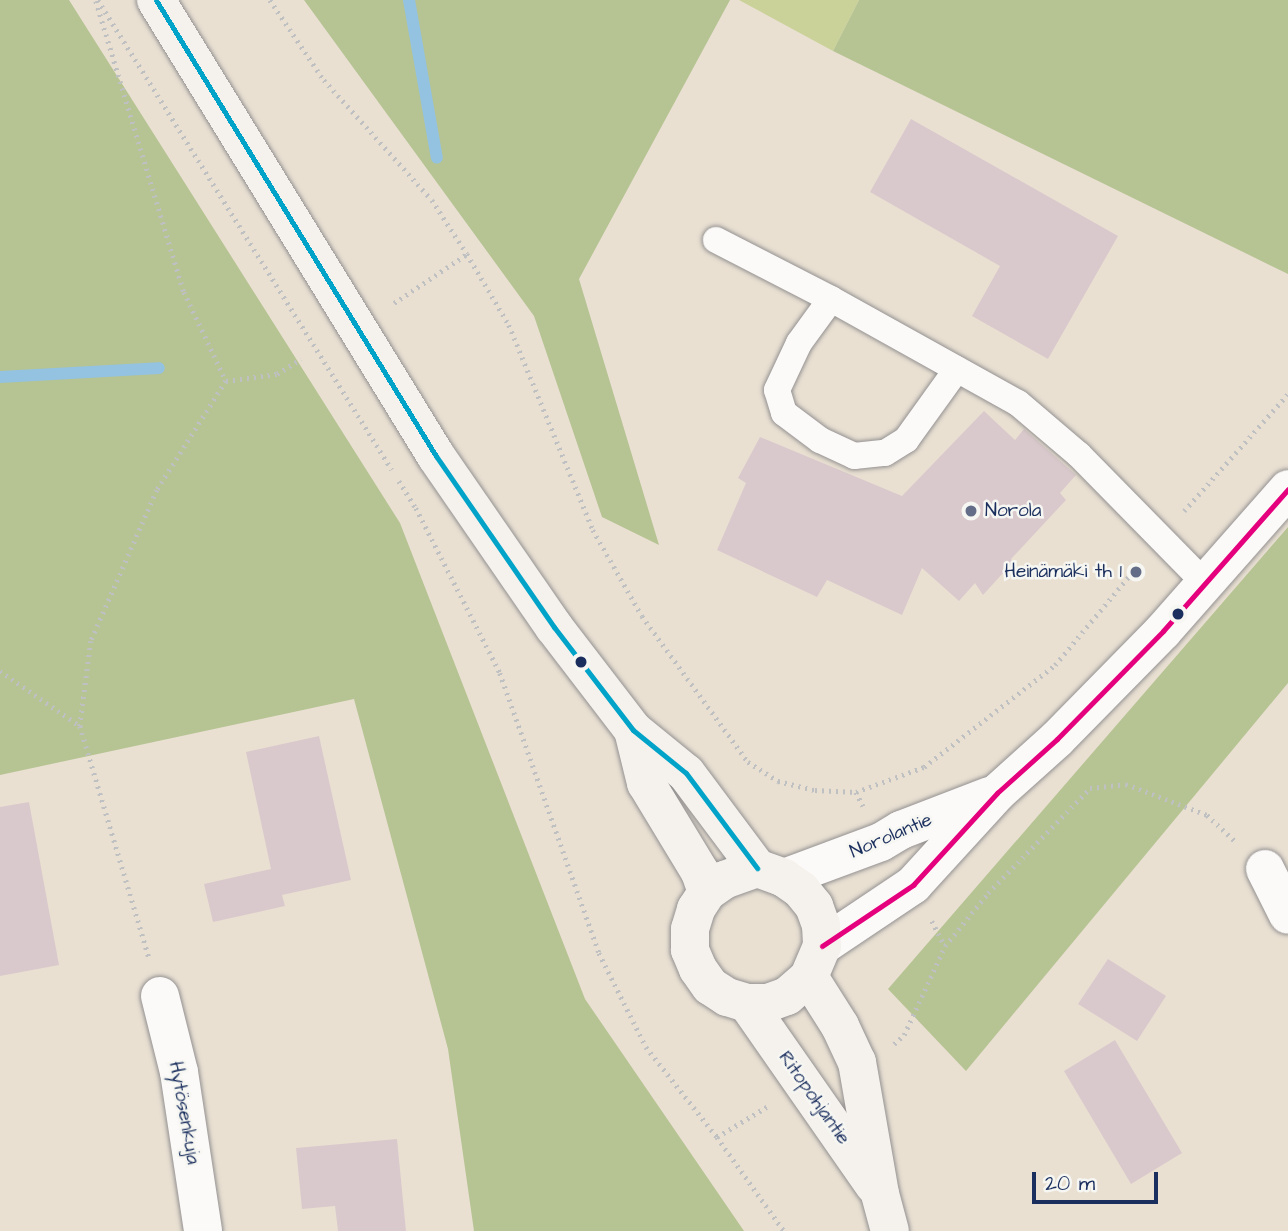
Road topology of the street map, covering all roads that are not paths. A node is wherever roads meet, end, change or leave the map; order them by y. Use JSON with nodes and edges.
{"nodes":[{"id":1,"x":156,"y":0,"type":"edge"},
{"id":2,"x":716,"y":240,"type":"dead end"},
{"id":3,"x":831,"y":299,"type":"junction"},
{"id":4,"x":957,"y":369,"type":"junction"},
{"id":5,"x":1288,"y":489,"type":"edge"},
{"id":6,"x":1205,"y":583,"type":"junction"},
{"id":7,"x":633,"y":730,"type":"junction"},
{"id":8,"x":997,"y":793,"type":"junction"},
{"id":9,"x":1265,"y":869,"type":"road end"},
{"id":10,"x":771,"y":873,"type":"junction"},
{"id":11,"x":707,"y":892,"type":"junction"},
{"id":12,"x":1288,"y":915,"type":"edge"},
{"id":13,"x":816,"y":962,"type":"junction"},
{"id":14,"x":160,"y":996,"type":"road end"},
{"id":15,"x":747,"y":1003,"type":"junction"},
{"id":16,"x":880,"y":1194,"type":"junction"},
{"id":17,"x":203,"y":1231,"type":"edge"},
{"id":18,"x":890,"y":1231,"type":"edge"}],
"edges":[{"from":1,"to":7,"type":"main road"},
{"from":2,"to":3,"type":"lane"},
{"from":3,"to":4,"type":"lane"},
{"from":3,"to":4,"type":"lane"},
{"from":4,"to":6,"type":"lane"},
{"from":5,"to":6,"type":"street","name":"Norolantie"},
{"from":6,"to":8,"type":"street","name":"Norolantie"},
{"from":7,"to":10,"type":"main road"},
{"from":7,"to":11,"type":"main road"},
{"from":8,"to":10,"type":"street","name":"Norolantie"},
{"from":8,"to":13,"type":"street","name":"Norolantie"},
{"from":9,"to":12,"type":"street"},
{"from":10,"to":11,"type":"main road"},
{"from":10,"to":13,"type":"main road"},
{"from":11,"to":15,"type":"main road"},
{"from":13,"to":15,"type":"main road"},
{"from":13,"to":16,"type":"main road","name":"Ritopohjantie"},
{"from":14,"to":17,"type":"street","name":"Hytösenkuja"},
{"from":15,"to":16,"type":"main road","name":"Ritopohjantie"},
{"from":16,"to":18,"type":"main road","name":"Ritopohjantie"}]}
